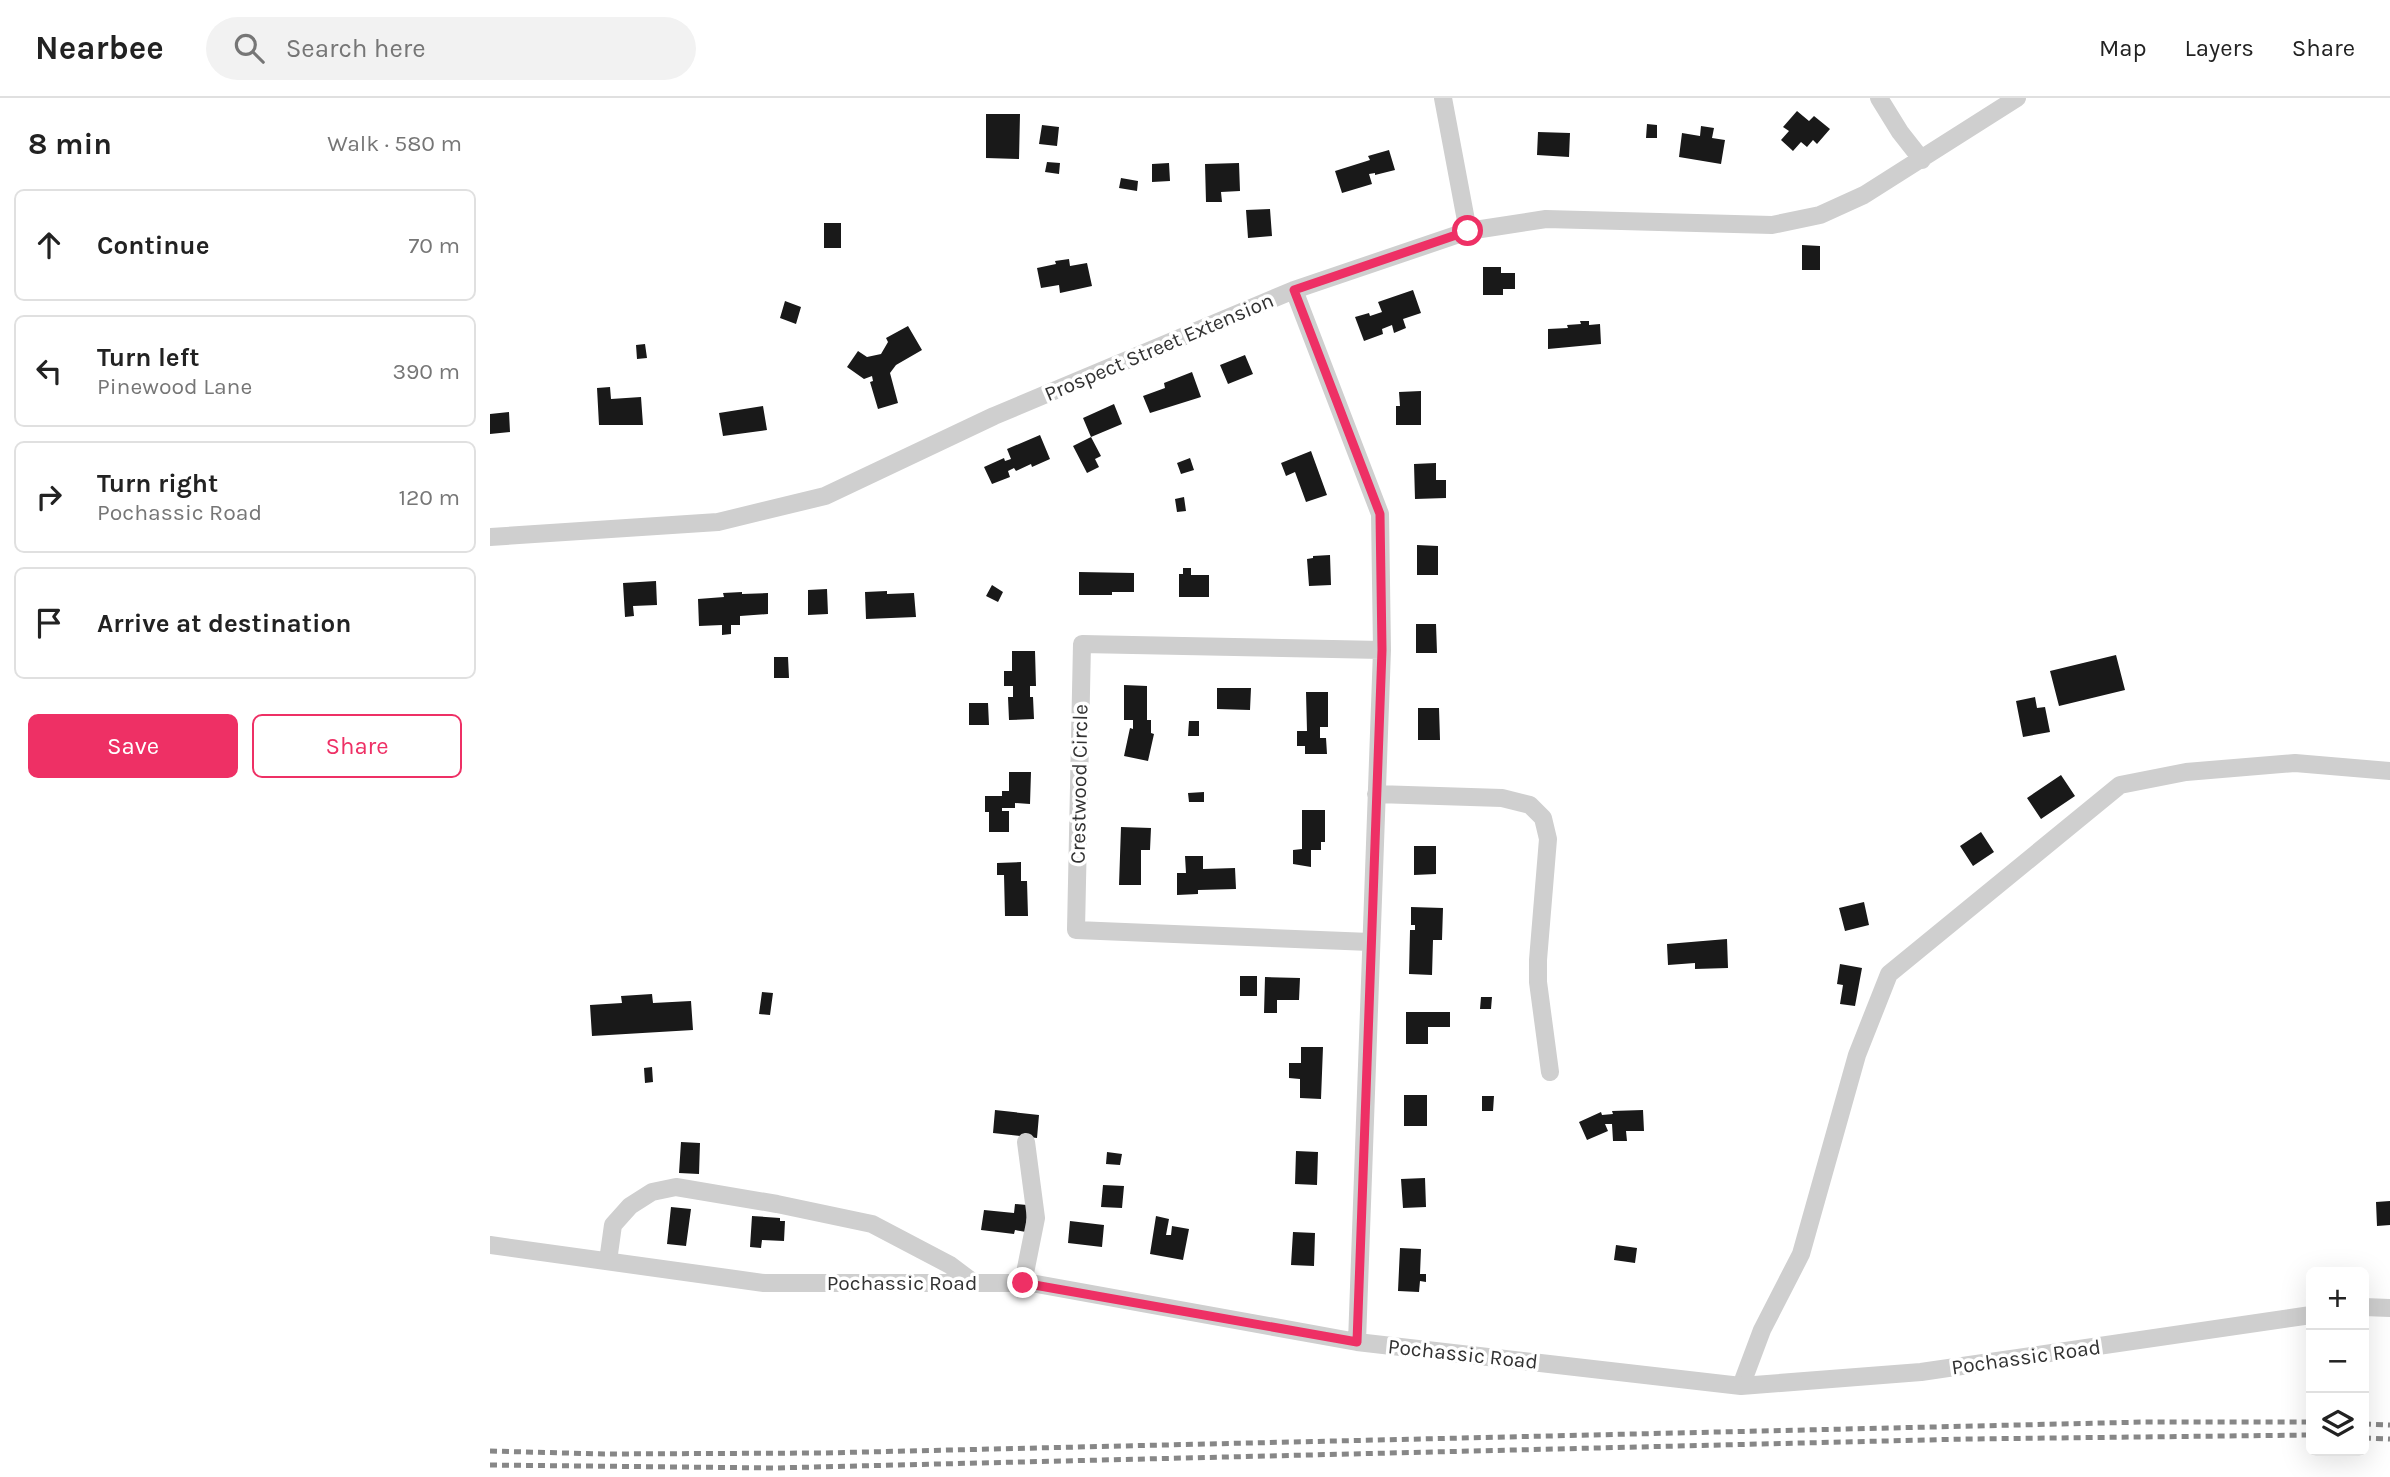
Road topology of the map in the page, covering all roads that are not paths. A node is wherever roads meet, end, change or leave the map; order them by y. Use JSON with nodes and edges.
{"nodes":[{"id":1,"x":1443,"y":98,"type":"edge"},
{"id":2,"x":1879,"y":98,"type":"edge"},
{"id":3,"x":2017,"y":98,"type":"edge"},
{"id":4,"x":1922,"y":160,"type":"junction"},
{"id":5,"x":1468,"y":231,"type":"junction"},
{"id":6,"x":1294,"y":290,"type":"junction"},
{"id":7,"x":490,"y":537,"type":"edge"},
{"id":8,"x":1382,"y":650,"type":"junction"},
{"id":9,"x":2390,"y":771,"type":"edge"},
{"id":10,"x":1376,"y":794,"type":"junction"},
{"id":11,"x":1370,"y":942,"type":"junction"},
{"id":12,"x":1550,"y":1072,"type":"dead end"},
{"id":13,"x":1026,"y":1142,"type":"dead end"},
{"id":14,"x":490,"y":1245,"type":"edge"},
{"id":15,"x":608,"y":1261,"type":"junction"},
{"id":16,"x":974,"y":1283,"type":"junction"},
{"id":17,"x":1023,"y":1283,"type":"junction"},
{"id":18,"x":2369,"y":1307,"type":"edge"},
{"id":19,"x":2390,"y":1308,"type":"edge"},
{"id":20,"x":2306,"y":1316,"type":"edge"},
{"id":21,"x":1357,"y":1342,"type":"junction"},
{"id":22,"x":1741,"y":1385,"type":"junction"}],
"edges":[{"from":1,"to":5,"type":"street"},
{"from":2,"to":4,"type":"street"},
{"from":3,"to":4,"type":"street","name":"Prospect Street Extension"},
{"from":4,"to":5,"type":"street","name":"Prospect Street Extension"},
{"from":5,"to":6,"type":"street","name":"Prospect Street Extension"},
{"from":6,"to":7,"type":"street","name":"Prospect Street Extension"},
{"from":6,"to":8,"type":"street"},
{"from":8,"to":10,"type":"street"},
{"from":8,"to":11,"type":"street","name":"Crestwood Circle"},
{"from":9,"to":22,"type":"street"},
{"from":10,"to":11,"type":"street"},
{"from":10,"to":12,"type":"street"},
{"from":11,"to":21,"type":"street"},
{"from":13,"to":17,"type":"street"},
{"from":14,"to":15,"type":"street","name":"Pochassic Road"},
{"from":15,"to":16,"type":"street","name":"Pochassic Road"},
{"from":15,"to":16,"type":"street"},
{"from":16,"to":17,"type":"street","name":"Pochassic Road"},
{"from":17,"to":21,"type":"street","name":"Pochassic Road"},
{"from":18,"to":19,"type":"street"},
{"from":20,"to":22,"type":"street","name":"Pochassic Road"},
{"from":21,"to":22,"type":"street","name":"Pochassic Road"}]}
